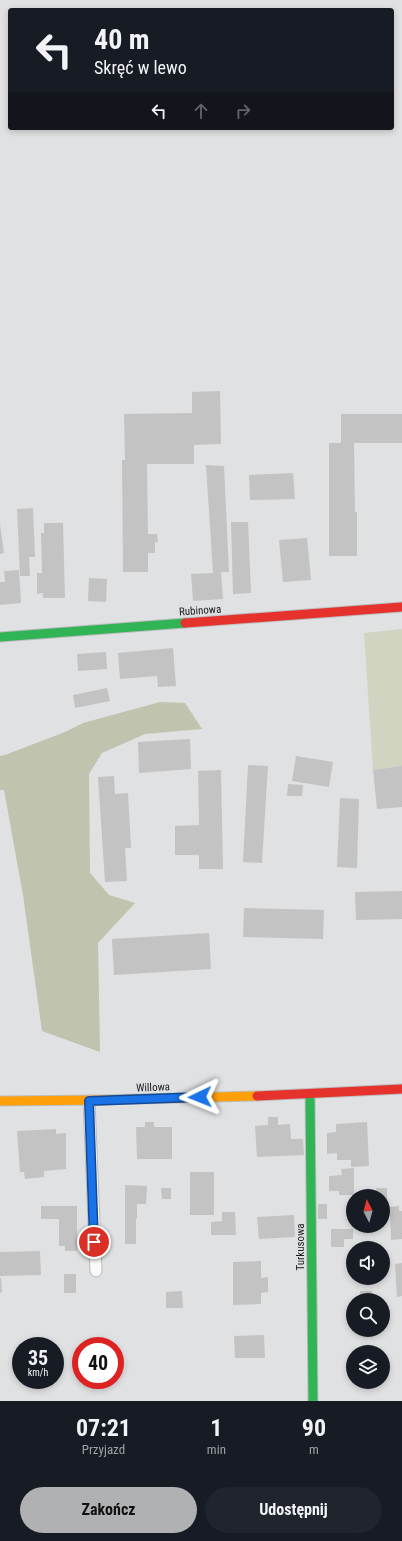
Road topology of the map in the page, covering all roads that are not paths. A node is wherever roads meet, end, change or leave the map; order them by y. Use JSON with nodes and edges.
{"nodes":[{"id":1,"x":402,"y":607,"type":"edge"},
{"id":2,"x":0,"y":637,"type":"edge"},
{"id":3,"x":402,"y":1089,"type":"edge"},
{"id":4,"x":310,"y":1094,"type":"junction"},
{"id":5,"x":0,"y":1101,"type":"edge"},
{"id":6,"x":89,"y":1101,"type":"junction"},
{"id":7,"x":96,"y":1271,"type":"dead end"},
{"id":8,"x":313,"y":1401,"type":"edge"}],
"edges":[{"from":1,"to":2,"type":"street","name":"Rubinowa"},
{"from":3,"to":4,"type":"street","name":"Willowa"},
{"from":4,"to":6,"type":"street","name":"Willowa"},
{"from":4,"to":8,"type":"street","name":"Turkusowa"},
{"from":5,"to":6,"type":"street","name":"Willowa"},
{"from":6,"to":7,"type":"lane"}]}
